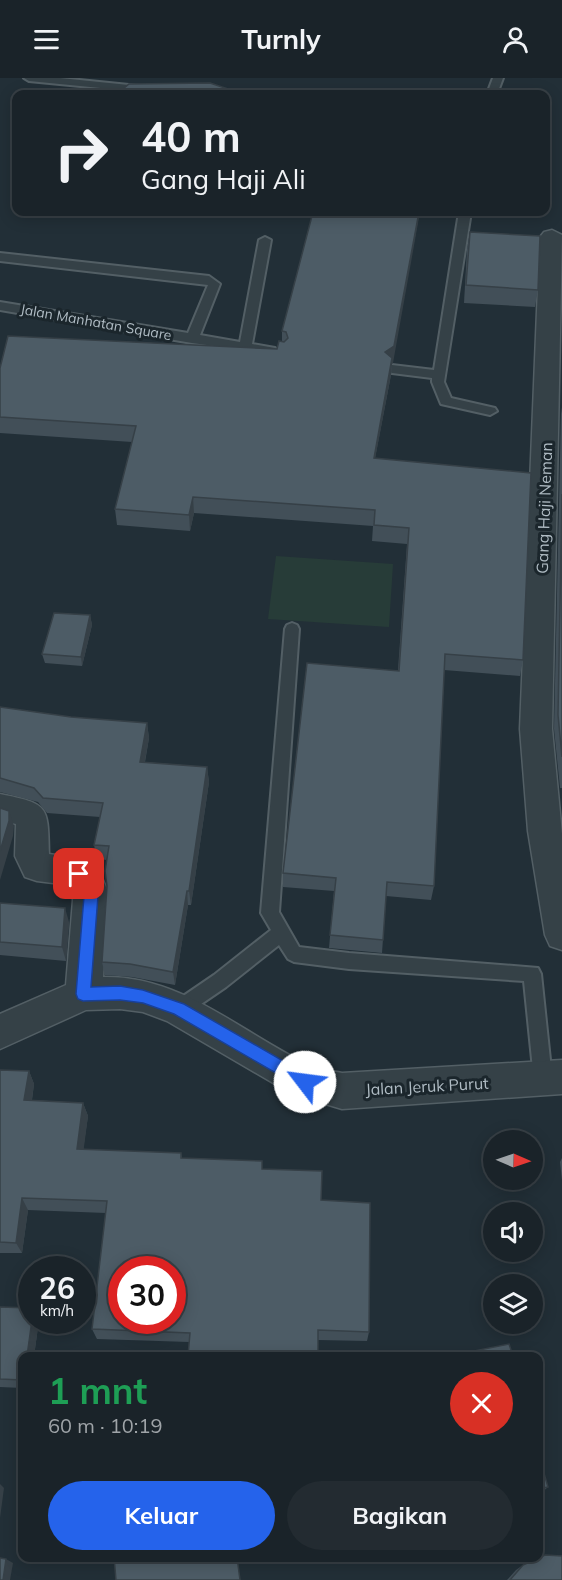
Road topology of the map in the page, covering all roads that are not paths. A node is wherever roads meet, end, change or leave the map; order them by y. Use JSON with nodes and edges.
{"nodes":[{"id":1,"x":29,"y":78,"type":"edge"},
{"id":2,"x":148,"y":90,"type":"edge"},
{"id":3,"x":464,"y":216,"type":"edge"},
{"id":4,"x":552,"y":237,"type":"dead end"},
{"id":5,"x":265,"y":240,"type":"dead end"},
{"id":6,"x":0,"y":257,"type":"edge"},
{"id":7,"x":0,"y":306,"type":"edge"},
{"id":8,"x":192,"y":339,"type":"junction"},
{"id":9,"x":245,"y":346,"type":"junction"},
{"id":10,"x":280,"y":353,"type":"edge"},
{"id":11,"x":392,"y":369,"type":"edge"},
{"id":12,"x":440,"y":375,"type":"junction"},
{"id":13,"x":489,"y":411,"type":"dead end"},
{"id":14,"x":292,"y":629,"type":"dead end"},
{"id":15,"x":0,"y":807,"type":"edge"},
{"id":16,"x":282,"y":933,"type":"junction"},
{"id":17,"x":562,"y":935,"type":"edge"},
{"id":18,"x":83,"y":994,"type":"junction"},
{"id":19,"x":179,"y":1009,"type":"junction"},
{"id":20,"x":0,"y":1032,"type":"edge"},
{"id":21,"x":553,"y":1078,"type":"edge"}],
"edges":[{"from":1,"to":2,"type":"lane"},
{"from":3,"to":12,"type":"lane"},
{"from":4,"to":17,"type":"street","name":"Gang Haji Neman"},
{"from":5,"to":9,"type":"lane"},
{"from":6,"to":8,"type":"lane"},
{"from":7,"to":8,"type":"lane","name":"Jalan Manhatan Square"},
{"from":8,"to":9,"type":"lane","name":"Jalan Manhatan Square"},
{"from":9,"to":10,"type":"lane","name":"Jalan Manhatan Square"},
{"from":11,"to":12,"type":"lane"},
{"from":12,"to":13,"type":"lane"},
{"from":14,"to":16,"type":"lane"},
{"from":15,"to":18,"type":"street"},
{"from":16,"to":19,"type":"lane"},
{"from":16,"to":21,"type":"lane"},
{"from":18,"to":19,"type":"street","name":"Jalan Jeruk Purut"},
{"from":18,"to":20,"type":"street","name":"Jalan Jeruk Purut"},
{"from":19,"to":21,"type":"street","name":"Jalan Jeruk Purut"}]}
